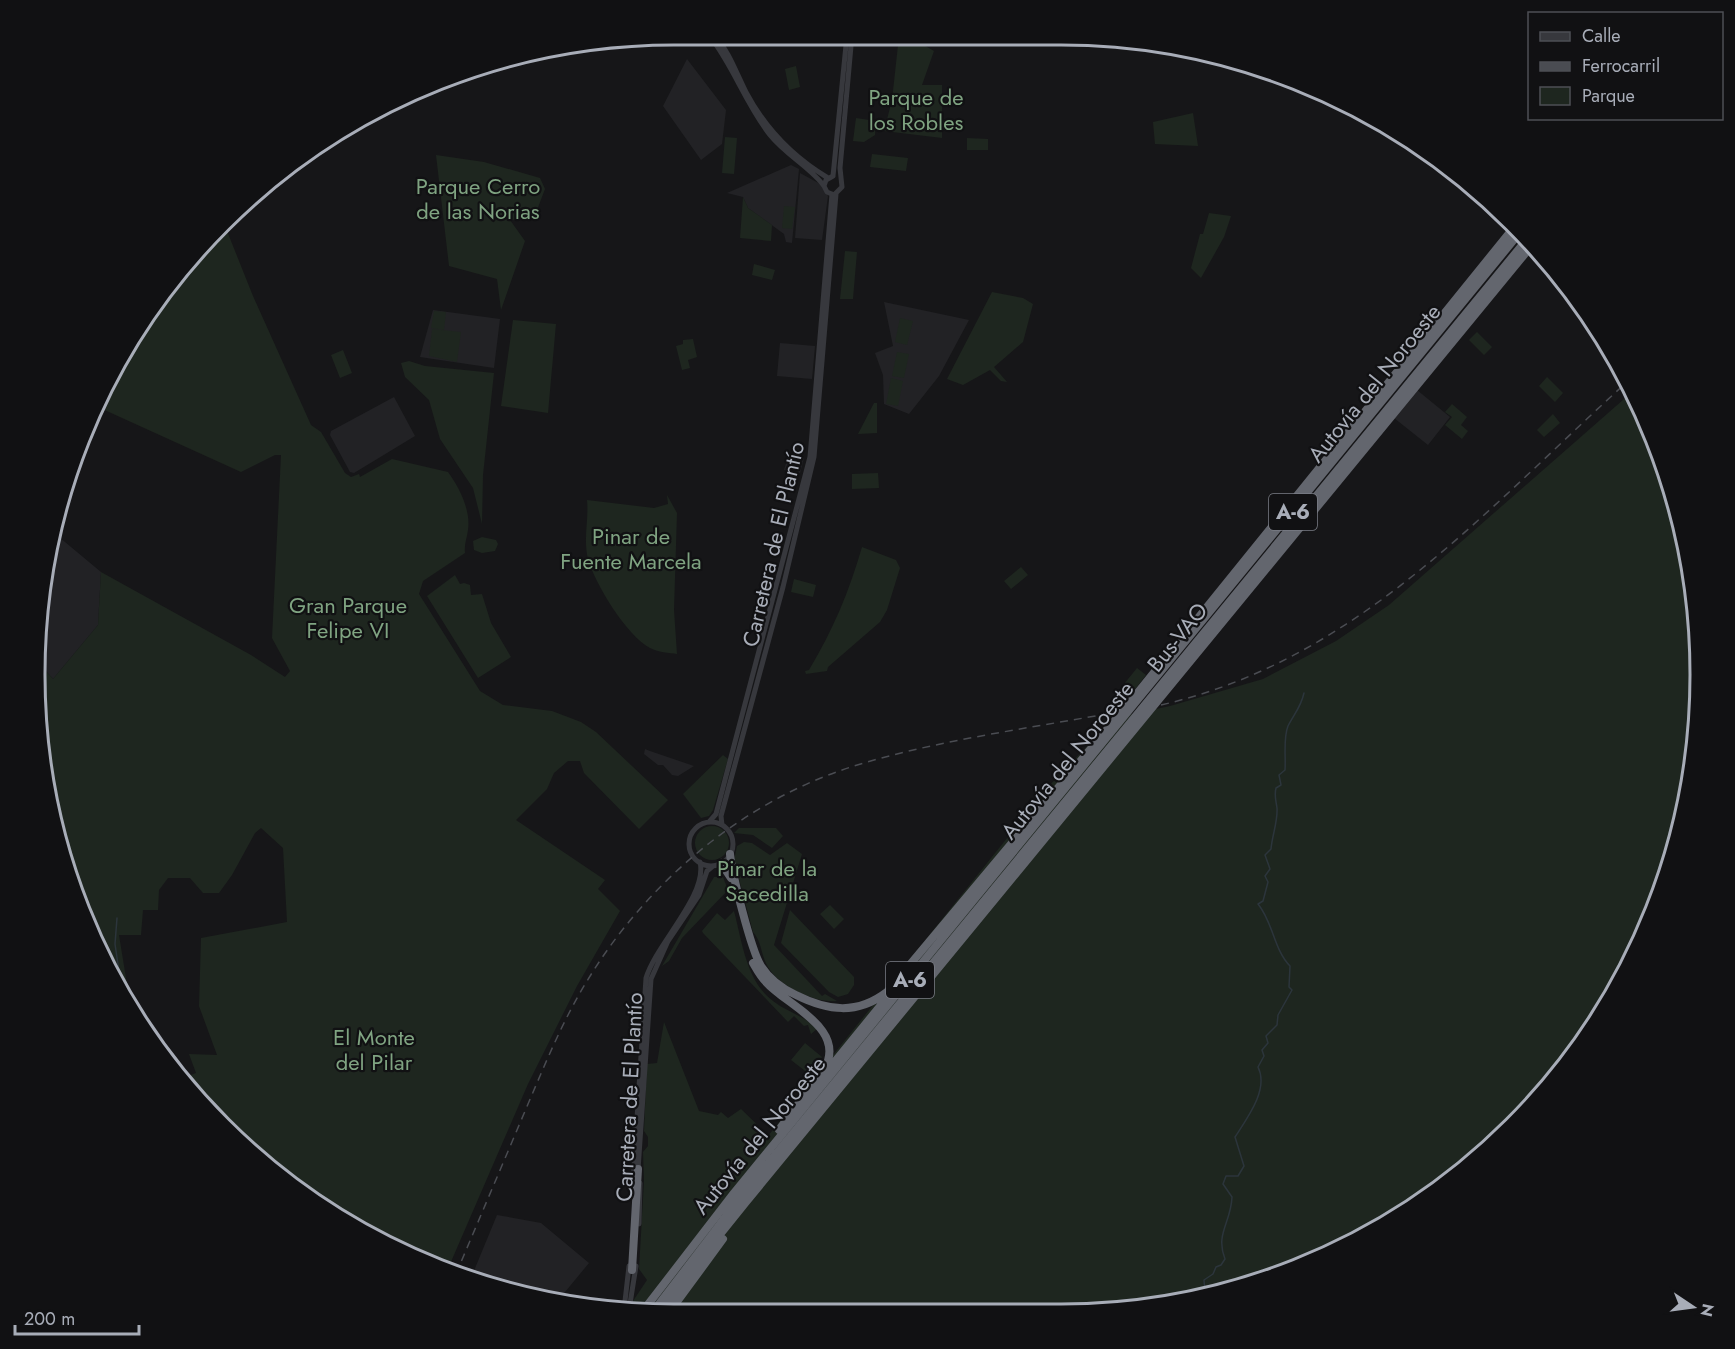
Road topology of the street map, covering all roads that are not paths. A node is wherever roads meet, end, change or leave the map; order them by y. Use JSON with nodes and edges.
{"nodes":[{"id":1,"x":716,"y":45,"type":"edge"},
{"id":2,"x":722,"y":45,"type":"edge"},
{"id":3,"x":846,"y":45,"type":"edge"},
{"id":4,"x":851,"y":45,"type":"edge"},
{"id":5,"x":831,"y":177,"type":"junction"},
{"id":6,"x":840,"y":179,"type":"junction"},
{"id":7,"x":824,"y":186,"type":"junction"},
{"id":8,"x":834,"y":194,"type":"junction"},
{"id":9,"x":1512,"y":236,"type":"edge"},
{"id":10,"x":1513,"y":236,"type":"edge"},
{"id":11,"x":1520,"y":244,"type":"edge"},
{"id":12,"x":1527,"y":251,"type":"edge"},
{"id":13,"x":1365,"y":455,"type":"dead end"},
{"id":14,"x":1264,"y":571,"type":"junction"},
{"id":15,"x":1108,"y":738,"type":"junction"},
{"id":16,"x":709,"y":822,"type":"junction"},
{"id":17,"x":722,"y":825,"type":"junction"},
{"id":18,"x":730,"y":854,"type":"junction"},
{"id":19,"x":700,"y":862,"type":"junction"},
{"id":20,"x":717,"y":864,"type":"junction"},
{"id":21,"x":975,"y":888,"type":"junction"},
{"id":22,"x":939,"y":933,"type":"junction"},
{"id":23,"x":643,"y":1008,"type":"junction"},
{"id":24,"x":654,"y":1046,"type":"dead end"},
{"id":25,"x":646,"y":1048,"type":"junction"},
{"id":26,"x":639,"y":1077,"type":"junction"},
{"id":27,"x":635,"y":1127,"type":"junction"},
{"id":28,"x":777,"y":1133,"type":"junction"},
{"id":29,"x":636,"y":1143,"type":"junction"},
{"id":30,"x":624,"y":1144,"type":"junction"},
{"id":31,"x":784,"y":1157,"type":"junction"},
{"id":32,"x":633,"y":1159,"type":"junction"},
{"id":33,"x":636,"y":1171,"type":"junction"},
{"id":34,"x":632,"y":1270,"type":"dead end"},
{"id":35,"x":656,"y":1293,"type":"junction"},
{"id":36,"x":625,"y":1302,"type":"edge"},
{"id":37,"x":631,"y":1303,"type":"edge"},
{"id":38,"x":649,"y":1303,"type":"edge"},
{"id":39,"x":659,"y":1304,"type":"edge"},
{"id":40,"x":668,"y":1304,"type":"edge"},
{"id":41,"x":675,"y":1304,"type":"edge"}],
"edges":[{"from":1,"to":7,"type":"street"},
{"from":2,"to":5,"type":"street"},
{"from":3,"to":5,"type":"street"},
{"from":4,"to":6,"type":"street"},
{"from":5,"to":6,"type":"street"},
{"from":5,"to":7,"type":"street"},
{"from":6,"to":8,"type":"street"},
{"from":7,"to":8,"type":"street"},
{"from":8,"to":16,"type":"street","name":"Carretera de El Plantío"},
{"from":8,"to":17,"type":"street","name":"Carretera de El Plantío"},
{"from":9,"to":21,"type":"highway"},
{"from":10,"to":15,"type":"highway","name":"Autovía del Noroeste","number":"A-6"},
{"from":11,"to":39,"type":"highway","name":"Bus-VAO"},
{"from":12,"to":14,"type":"highway","name":"Autovía del Noroeste","number":"A-6"},
{"from":13,"to":14,"type":"highway"},
{"from":14,"to":31,"type":"highway","name":"Autovía del Noroeste","number":"A-6"},
{"from":15,"to":21,"type":"highway"},
{"from":15,"to":35,"type":"highway","name":"Autovía del Noroeste","number":"A-6"},
{"from":16,"to":17,"type":"street"},
{"from":16,"to":19,"type":"street"},
{"from":17,"to":18,"type":"street"},
{"from":18,"to":20,"type":"street"},
{"from":18,"to":22,"type":"highway"},
{"from":19,"to":20,"type":"street"},
{"from":19,"to":23,"type":"street","name":"Carretera de El Plantío"},
{"from":20,"to":25,"type":"street","name":"Carretera de El Plantío"},
{"from":20,"to":28,"type":"highway"},
{"from":21,"to":22,"type":"highway"},
{"from":22,"to":28,"type":"highway"},
{"from":23,"to":25,"type":"street"},
{"from":23,"to":26,"type":"street","name":"Carretera de El Plantío"},
{"from":24,"to":25,"type":"street"},
{"from":25,"to":26,"type":"street"},
{"from":25,"to":29,"type":"street","name":"Carretera de El Plantío"},
{"from":26,"to":27,"type":"street","name":"Carretera de El Plantío"},
{"from":27,"to":29,"type":"street","name":"Carretera de El Plantío"},
{"from":27,"to":30,"type":"street"},
{"from":28,"to":35,"type":"highway"},
{"from":29,"to":30,"type":"street"},
{"from":29,"to":32,"type":"street","name":"Carretera de El Plantío"},
{"from":29,"to":33,"type":"street","name":"Carretera de El Plantío"},
{"from":30,"to":32,"type":"street"},
{"from":31,"to":40,"type":"highway","name":"Autovía del Noroeste","number":"A-6"},
{"from":31,"to":41,"type":"highway"},
{"from":32,"to":33,"type":"street","name":"Carretera de El Plantío"},
{"from":33,"to":34,"type":"highway"},
{"from":33,"to":36,"type":"street","name":"Carretera de El Plantío"},
{"from":33,"to":37,"type":"street","name":"Carretera de El Plantío"},
{"from":35,"to":38,"type":"highway","name":"Autovía del Noroeste","number":"A-6"}]}
